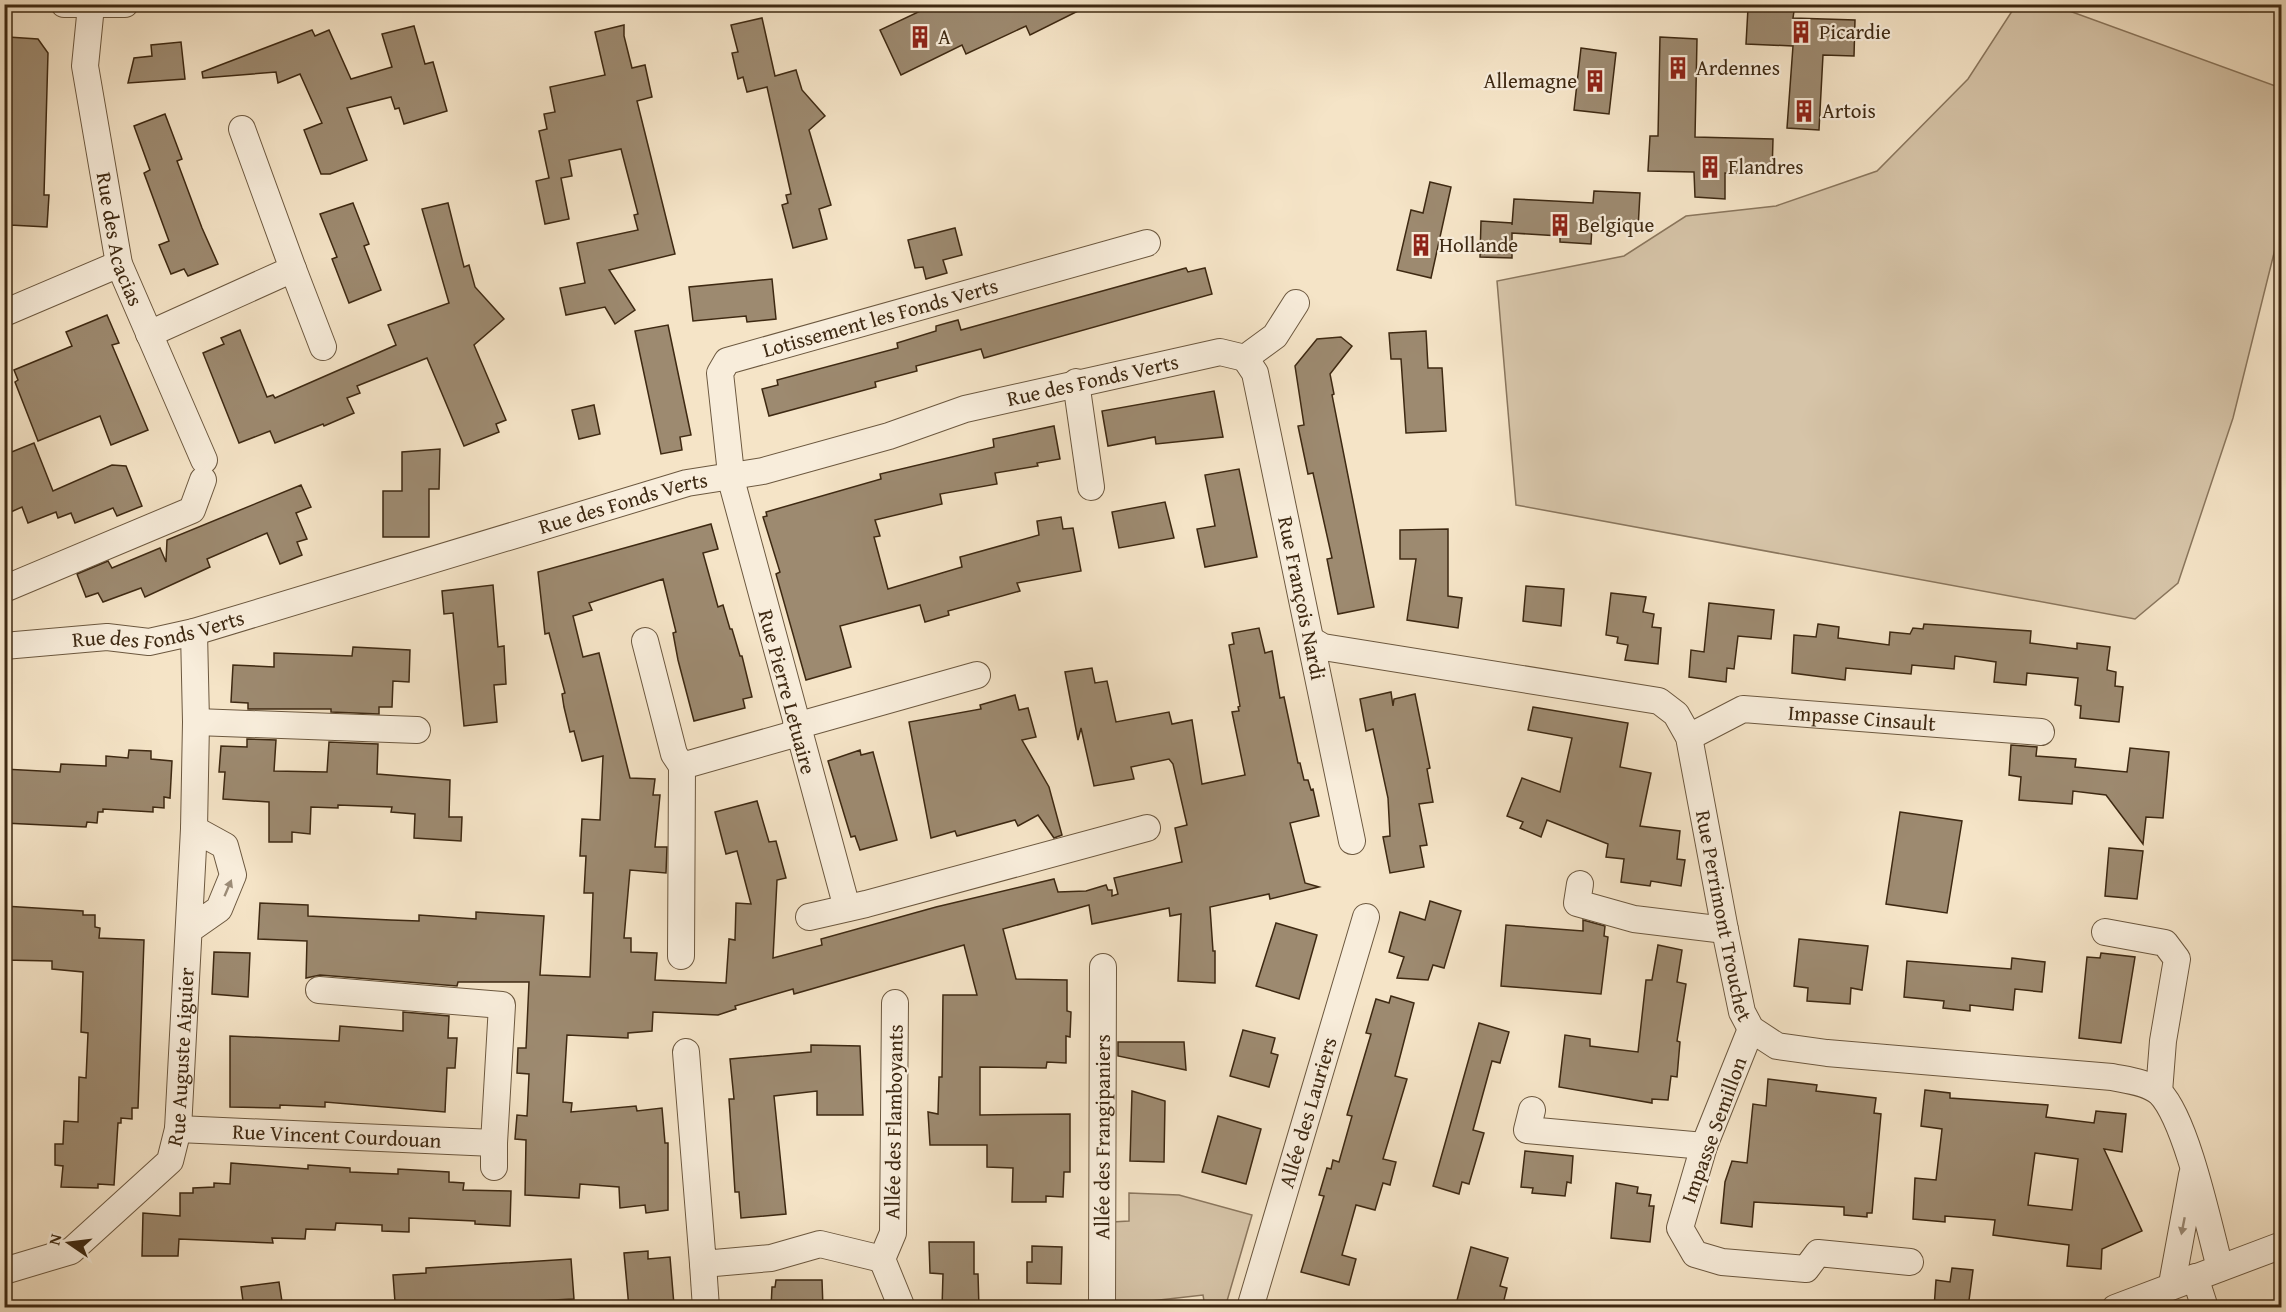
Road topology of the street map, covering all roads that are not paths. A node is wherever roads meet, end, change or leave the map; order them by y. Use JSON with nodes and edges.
{"nodes":[{"id":1,"x":64,"y":4,"type":"edge"},
{"id":2,"x":125,"y":4,"type":"edge"},
{"id":3,"x":91,"y":6,"type":"junction"},
{"id":4,"x":242,"y":129,"type":"dead end"},
{"id":5,"x":1148,"y":243,"type":"dead end"},
{"id":6,"x":119,"y":264,"type":"junction"},
{"id":7,"x":293,"y":269,"type":"junction"},
{"id":8,"x":1296,"y":303,"type":"dead end"},
{"id":9,"x":4,"y":313,"type":"edge"},
{"id":10,"x":149,"y":333,"type":"junction"},
{"id":11,"x":323,"y":347,"type":"dead end"},
{"id":12,"x":1245,"y":358,"type":"junction"},
{"id":13,"x":1076,"y":382,"type":"junction"},
{"id":14,"x":731,"y":475,"type":"junction"},
{"id":15,"x":1091,"y":487,"type":"dead end"},
{"id":16,"x":4,"y":589,"type":"edge"},
{"id":17,"x":194,"y":632,"type":"junction"},
{"id":18,"x":1311,"y":640,"type":"junction"},
{"id":19,"x":645,"y":641,"type":"dead end"},
{"id":20,"x":4,"y":646,"type":"edge"},
{"id":21,"x":977,"y":675,"type":"dead end"},
{"id":22,"x":196,"y":722,"type":"junction"},
{"id":23,"x":797,"y":729,"type":"junction"},
{"id":24,"x":417,"y":730,"type":"dead end"},
{"id":25,"x":2040,"y":732,"type":"dead end"},
{"id":26,"x":1689,"y":737,"type":"junction"},
{"id":27,"x":682,"y":766,"type":"junction"},
{"id":28,"x":1147,"y":828,"type":"dead end"},
{"id":29,"x":194,"y":829,"type":"junction"},
{"id":30,"x":1352,"y":841,"type":"dead end"},
{"id":31,"x":1580,"y":884,"type":"dead end"},
{"id":32,"x":846,"y":908,"type":"junction"},
{"id":33,"x":809,"y":917,"type":"dead end"},
{"id":34,"x":1366,"y":917,"type":"dead end"},
{"id":35,"x":189,"y":930,"type":"junction"},
{"id":36,"x":1725,"y":930,"type":"junction"},
{"id":37,"x":2105,"y":932,"type":"dead end"},
{"id":38,"x":681,"y":956,"type":"dead end"},
{"id":39,"x":1102,"y":967,"type":"dead end"},
{"id":40,"x":319,"y":990,"type":"dead end"},
{"id":41,"x":896,"y":1002,"type":"dead end"},
{"id":42,"x":1751,"y":1029,"type":"junction"},
{"id":43,"x":686,"y":1052,"type":"dead end"},
{"id":44,"x":2159,"y":1092,"type":"junction"},
{"id":45,"x":1532,"y":1110,"type":"dead end"},
{"id":46,"x":178,"y":1130,"type":"junction"},
{"id":47,"x":1704,"y":1146,"type":"junction"},
{"id":48,"x":2194,"y":1169,"type":"junction"},
{"id":49,"x":2281,"y":1248,"type":"edge"},
{"id":50,"x":882,"y":1259,"type":"junction"},
{"id":51,"x":1910,"y":1262,"type":"dead end"},
{"id":52,"x":703,"y":1264,"type":"junction"},
{"id":53,"x":2220,"y":1268,"type":"junction"},
{"id":54,"x":4,"y":1271,"type":"edge"},
{"id":55,"x":2183,"y":1281,"type":"junction"},
{"id":56,"x":706,"y":1308,"type":"edge"},
{"id":57,"x":902,"y":1308,"type":"edge"},
{"id":58,"x":1102,"y":1308,"type":"edge"},
{"id":59,"x":1251,"y":1308,"type":"edge"},
{"id":60,"x":2115,"y":1308,"type":"edge"},
{"id":61,"x":2205,"y":1308,"type":"edge"}],
"edges":[{"from":1,"to":3,"type":"street"},
{"from":2,"to":3,"type":"street"},
{"from":3,"to":6,"type":"street","name":"Rue des Acacias"},
{"from":4,"to":7,"type":"street"},
{"from":5,"to":14,"type":"street","name":"Lotissement les Fonds Verts"},
{"from":6,"to":9,"type":"street"},
{"from":6,"to":10,"type":"street","name":"Rue des Acacias"},
{"from":7,"to":10,"type":"street"},
{"from":7,"to":11,"type":"street"},
{"from":8,"to":12,"type":"street"},
{"from":10,"to":16,"type":"street","name":"Rue des Acacias"},
{"from":12,"to":13,"type":"street","name":"Rue des Fonds Verts"},
{"from":12,"to":18,"type":"street","name":"Rue François Nardi"},
{"from":13,"to":14,"type":"street","name":"Rue des Fonds Verts"},
{"from":13,"to":15,"type":"street"},
{"from":14,"to":17,"type":"street","name":"Rue des Fonds Verts"},
{"from":14,"to":23,"type":"street","name":"Rue Pierre Letuaire"},
{"from":17,"to":20,"type":"street","name":"Rue des Fonds Verts"},
{"from":17,"to":22,"type":"street","name":"Rue Auguste Aiguier"},
{"from":18,"to":26,"type":"street","name":"Rue Perrimont Trouchet"},
{"from":18,"to":30,"type":"street","name":"Rue François Nardi"},
{"from":19,"to":27,"type":"street"},
{"from":21,"to":23,"type":"street"},
{"from":22,"to":24,"type":"street"},
{"from":22,"to":29,"type":"street","name":"Rue Auguste Aiguier"},
{"from":23,"to":27,"type":"street"},
{"from":23,"to":32,"type":"street","name":"Rue Pierre Letuaire"},
{"from":25,"to":26,"type":"street","name":"Impasse Cinsault"},
{"from":26,"to":36,"type":"street","name":"Rue Perrimont Trouchet"},
{"from":27,"to":38,"type":"street"},
{"from":28,"to":32,"type":"street"},
{"from":29,"to":35,"type":"street","name":"Rue Auguste Aiguier"},
{"from":35,"to":29,"type":"street","one_way":true},
{"from":31,"to":36,"type":"street"},
{"from":32,"to":33,"type":"street"},
{"from":34,"to":59,"type":"street","name":"Allée des Lauriers"},
{"from":35,"to":46,"type":"street","name":"Rue Auguste Aiguier"},
{"from":36,"to":42,"type":"street","name":"Rue Perrimont Trouchet"},
{"from":37,"to":44,"type":"street"},
{"from":39,"to":58,"type":"street","name":"Allée des Frangipaniers"},
{"from":40,"to":46,"type":"street","name":"Rue Vincent Courdouan"},
{"from":41,"to":50,"type":"street","name":"Allée des Flamboyants"},
{"from":42,"to":44,"type":"street","name":"Rue Perrimont Trouchet"},
{"from":42,"to":47,"type":"street","name":"Impasse Semillon"},
{"from":43,"to":52,"type":"street"},
{"from":44,"to":48,"type":"street"},
{"from":45,"to":47,"type":"street"},
{"from":46,"to":54,"type":"street","name":"Rue Auguste Aiguier"},
{"from":47,"to":51,"type":"street","name":"Impasse Semillon"},
{"from":48,"to":53,"type":"street"},
{"from":48,"to":55,"type":"street","one_way":true},
{"from":49,"to":53,"type":"street"},
{"from":50,"to":52,"type":"street"},
{"from":50,"to":57,"type":"street"},
{"from":52,"to":56,"type":"street"},
{"from":53,"to":55,"type":"street"},
{"from":55,"to":60,"type":"street"},
{"from":55,"to":61,"type":"street"}]}
